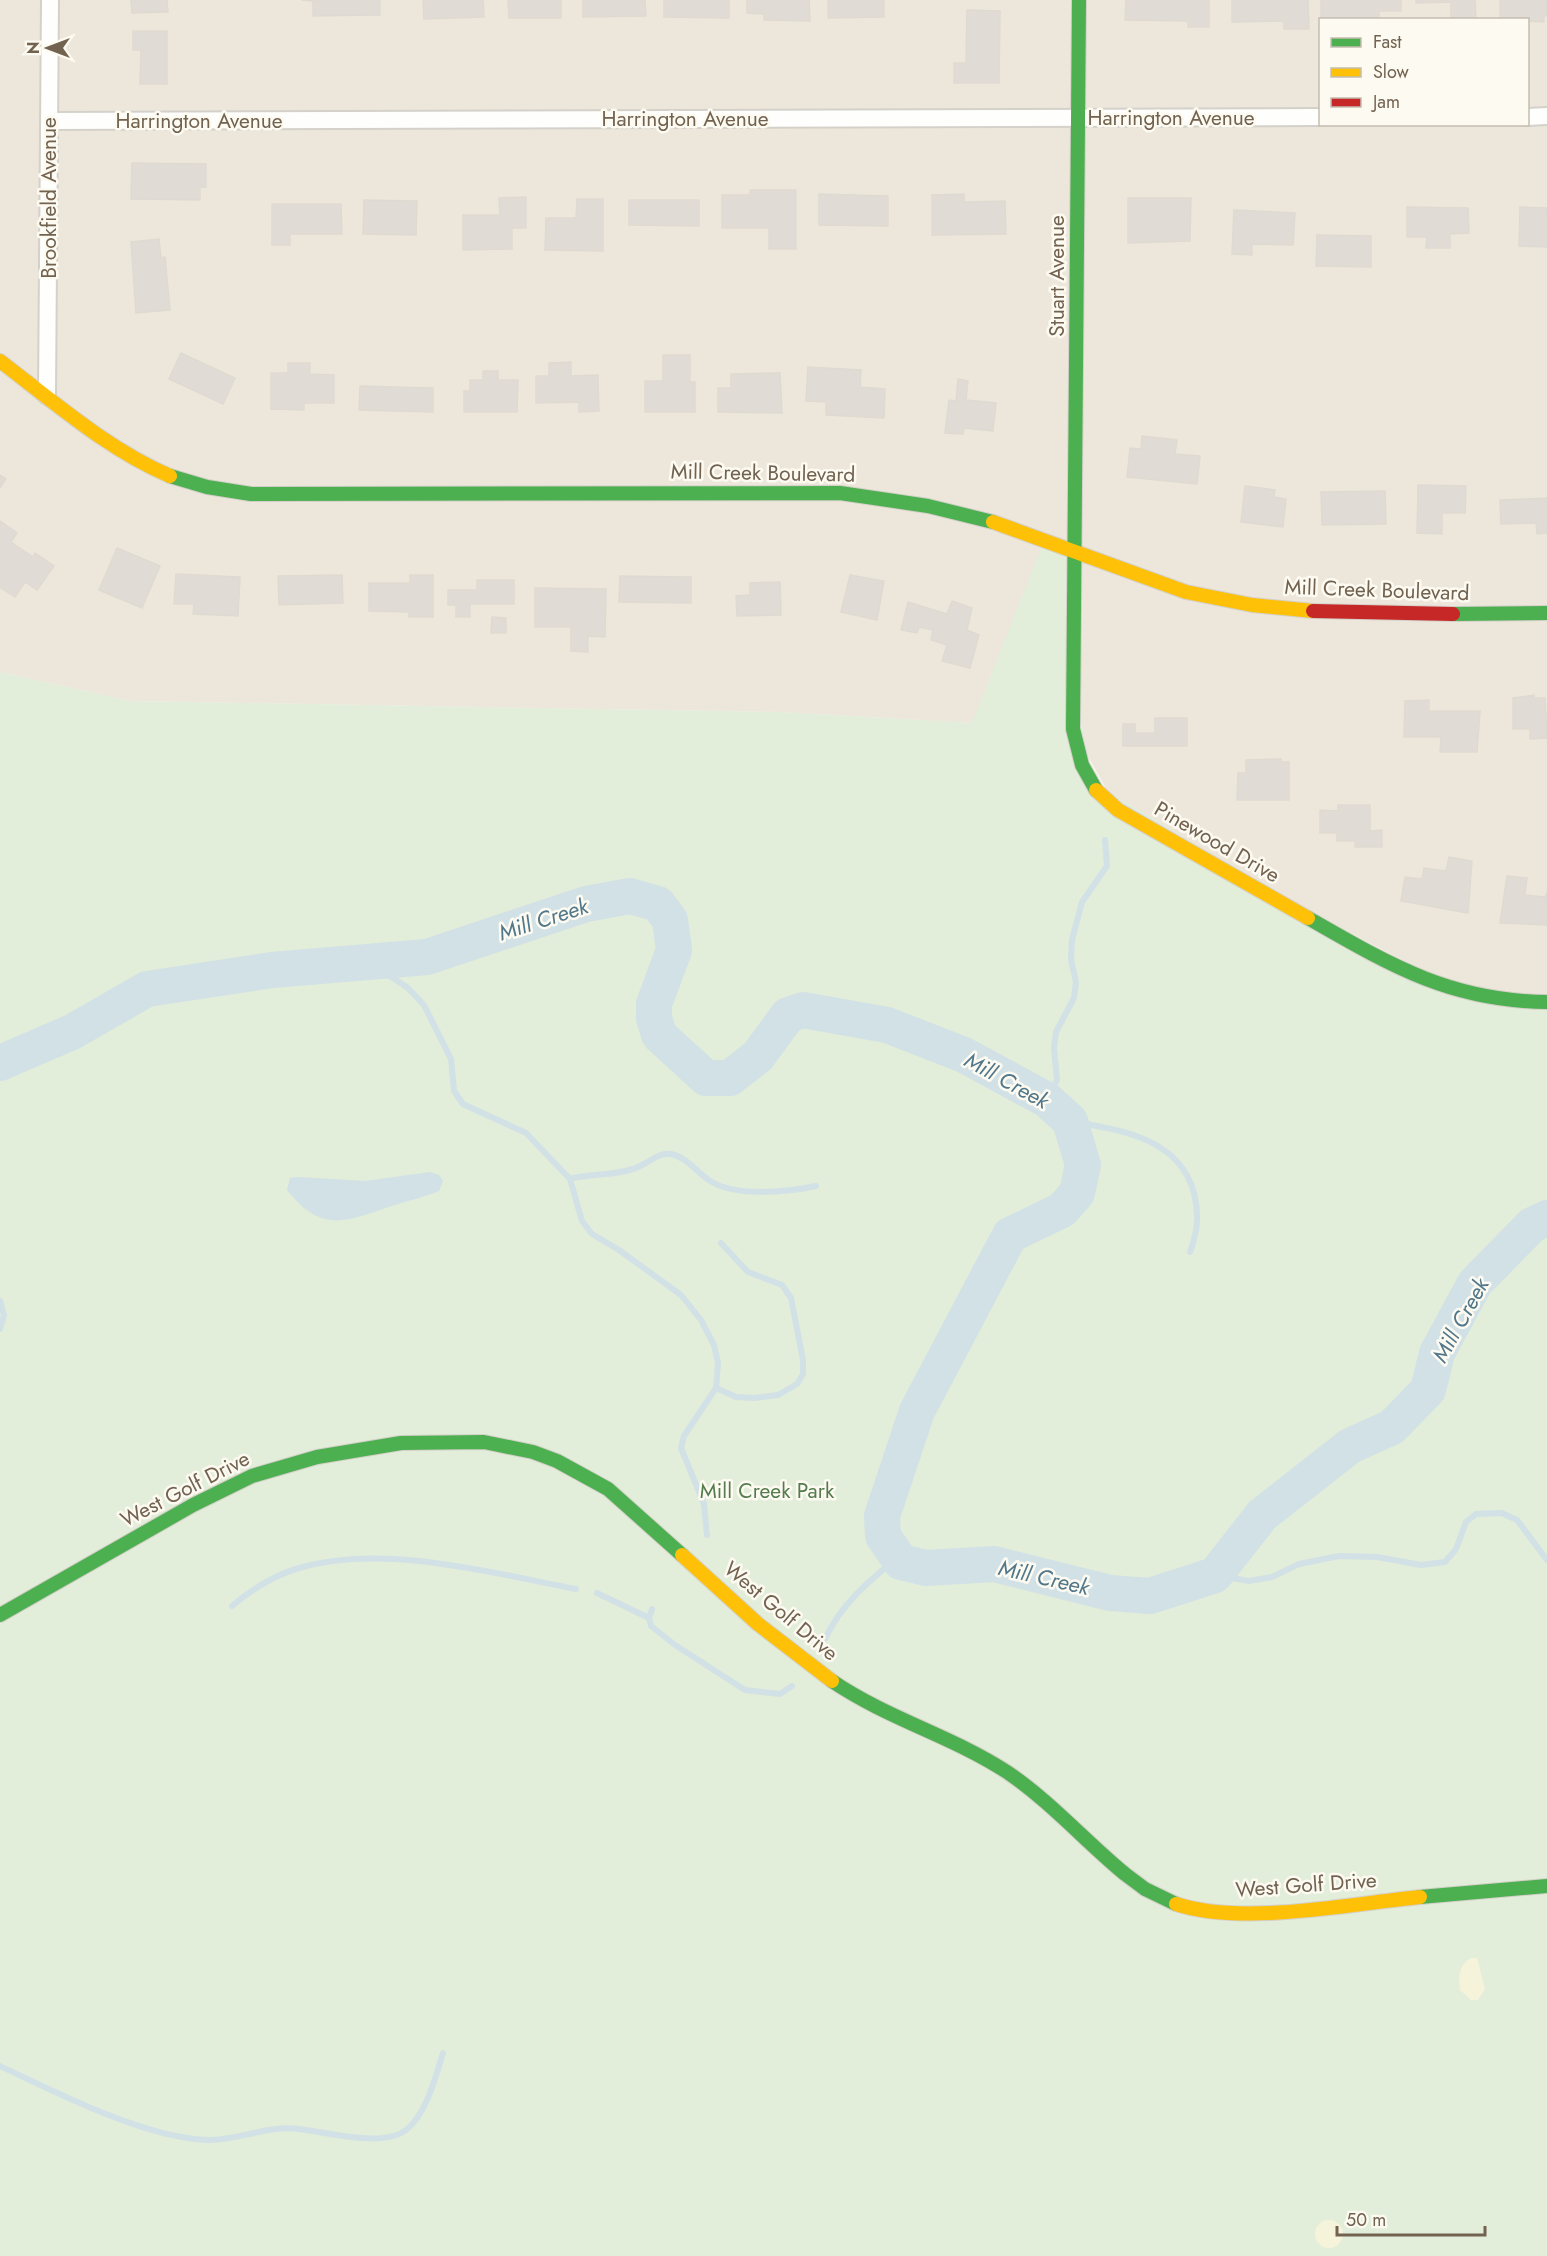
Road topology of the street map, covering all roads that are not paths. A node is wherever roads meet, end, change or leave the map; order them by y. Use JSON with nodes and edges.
{"nodes":[{"id":1,"x":50,"y":0,"type":"edge"},
{"id":2,"x":1079,"y":0,"type":"edge"},
{"id":3,"x":1547,"y":116,"type":"edge"},
{"id":4,"x":1319,"y":117,"type":"edge"},
{"id":5,"x":1529,"y":117,"type":"edge"},
{"id":6,"x":1079,"y":118,"type":"junction"},
{"id":7,"x":49,"y":121,"type":"junction"},
{"id":8,"x":0,"y":361,"type":"edge"},
{"id":9,"x":47,"y":396,"type":"junction"},
{"id":10,"x":1076,"y":553,"type":"junction"},
{"id":11,"x":1547,"y":614,"type":"edge"},
{"id":12,"x":1547,"y":1002,"type":"edge"},
{"id":13,"x":0,"y":1615,"type":"edge"},
{"id":14,"x":1547,"y":1886,"type":"edge"}],
"edges":[{"from":1,"to":7,"type":"street","name":"Brookfield Avenue"},
{"from":2,"to":6,"type":"street","name":"Stuart Avenue"},
{"from":3,"to":5,"type":"street"},
{"from":4,"to":6,"type":"street","name":"Harrington Avenue"},
{"from":6,"to":7,"type":"street","name":"Harrington Avenue"},
{"from":6,"to":10,"type":"street","name":"Stuart Avenue"},
{"from":7,"to":9,"type":"street","name":"Brookfield Avenue"},
{"from":8,"to":9,"type":"street","name":"Mill Creek Boulevard"},
{"from":9,"to":10,"type":"street","name":"Mill Creek Boulevard"},
{"from":10,"to":11,"type":"street","name":"Mill Creek Boulevard"},
{"from":10,"to":12,"type":"street","name":"Pinewood Drive"},
{"from":13,"to":14,"type":"street","name":"West Golf Drive"}]}
